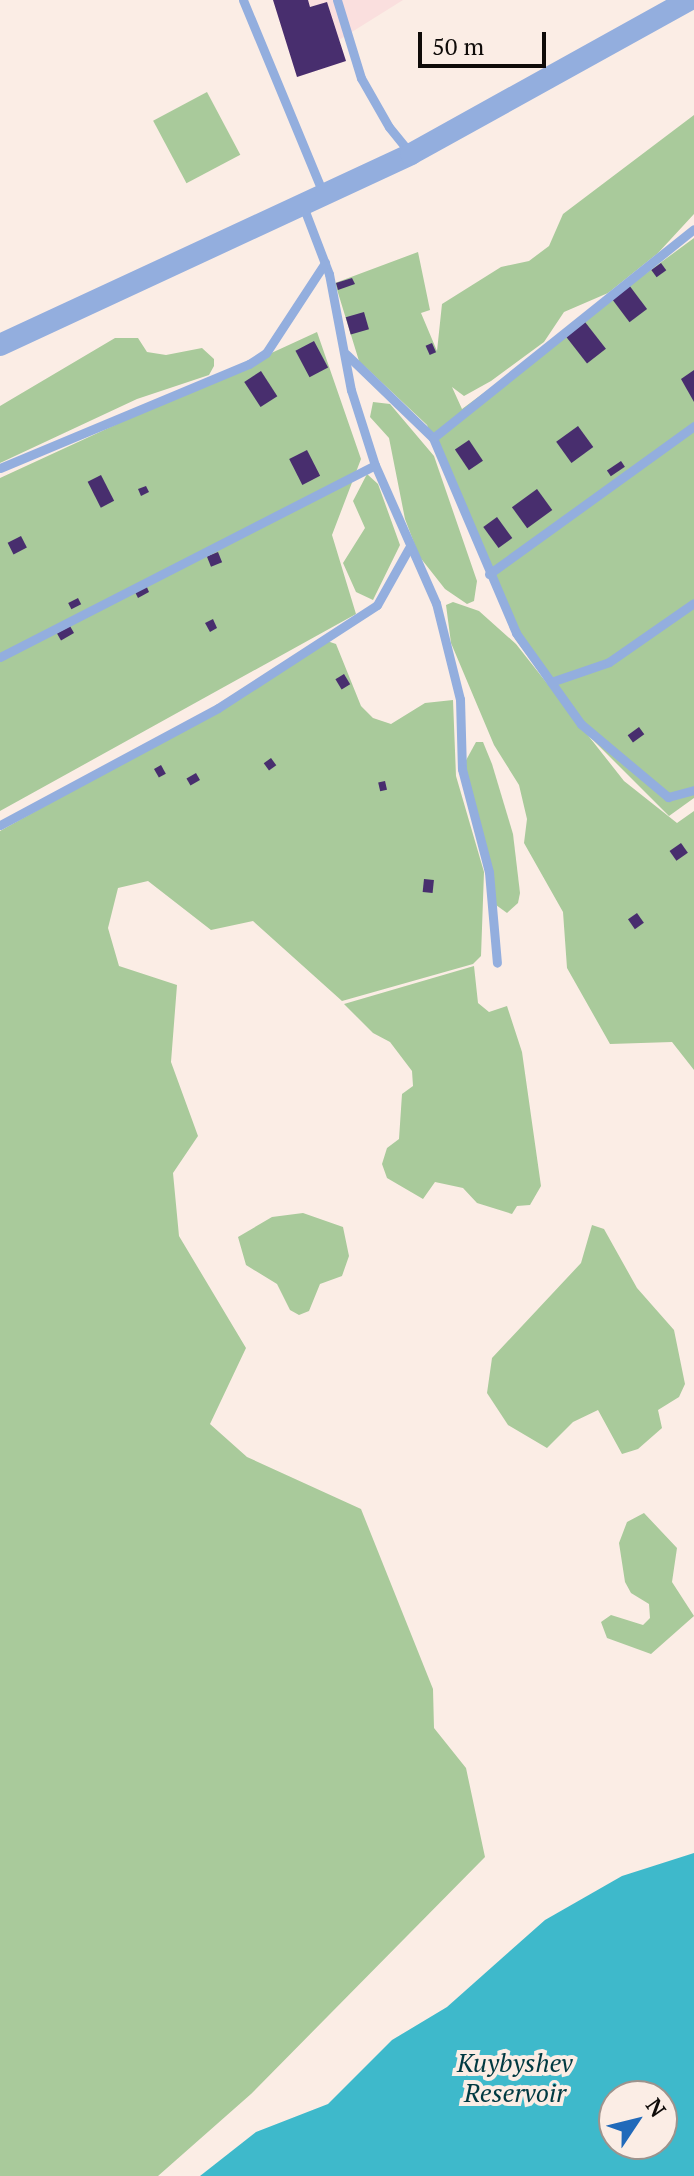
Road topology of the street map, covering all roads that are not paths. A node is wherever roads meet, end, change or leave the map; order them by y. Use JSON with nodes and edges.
{"nodes":[{"id":1,"x":243,"y":0,"type":"edge"},
{"id":2,"x":337,"y":0,"type":"edge"},
{"id":3,"x":689,"y":0,"type":"edge"},
{"id":4,"x":411,"y":154,"type":"junction"},
{"id":5,"x":325,"y":196,"type":"junction"},
{"id":6,"x":303,"y":206,"type":"junction"},
{"id":7,"x":694,"y":229,"type":"edge"},
{"id":8,"x":325,"y":263,"type":"junction"},
{"id":9,"x":0,"y":345,"type":"edge"},
{"id":10,"x":346,"y":354,"type":"junction"},
{"id":11,"x":694,"y":426,"type":"edge"},
{"id":12,"x":433,"y":438,"type":"junction"},
{"id":13,"x":375,"y":465,"type":"junction"},
{"id":14,"x":0,"y":468,"type":"edge"},
{"id":15,"x":409,"y":548,"type":"junction"},
{"id":16,"x":489,"y":574,"type":"junction"},
{"id":17,"x":694,"y":603,"type":"edge"},
{"id":18,"x":0,"y":657,"type":"edge"},
{"id":19,"x":551,"y":682,"type":"junction"},
{"id":20,"x":694,"y":790,"type":"edge"},
{"id":21,"x":0,"y":825,"type":"edge"},
{"id":22,"x":497,"y":963,"type":"dead end"}],
"edges":[{"from":1,"to":5,"type":"lane"},
{"from":2,"to":4,"type":"lane"},
{"from":3,"to":4,"type":"street"},
{"from":4,"to":5,"type":"street"},
{"from":5,"to":6,"type":"street"},
{"from":6,"to":8,"type":"lane"},
{"from":6,"to":9,"type":"street"},
{"from":7,"to":12,"type":"lane"},
{"from":8,"to":10,"type":"lane"},
{"from":8,"to":14,"type":"lane"},
{"from":10,"to":12,"type":"lane"},
{"from":10,"to":13,"type":"lane"},
{"from":11,"to":16,"type":"lane"},
{"from":12,"to":16,"type":"lane"},
{"from":13,"to":15,"type":"lane"},
{"from":13,"to":18,"type":"lane"},
{"from":15,"to":21,"type":"lane"},
{"from":15,"to":22,"type":"lane"},
{"from":16,"to":19,"type":"lane"},
{"from":17,"to":19,"type":"lane"},
{"from":19,"to":20,"type":"lane"}]}
